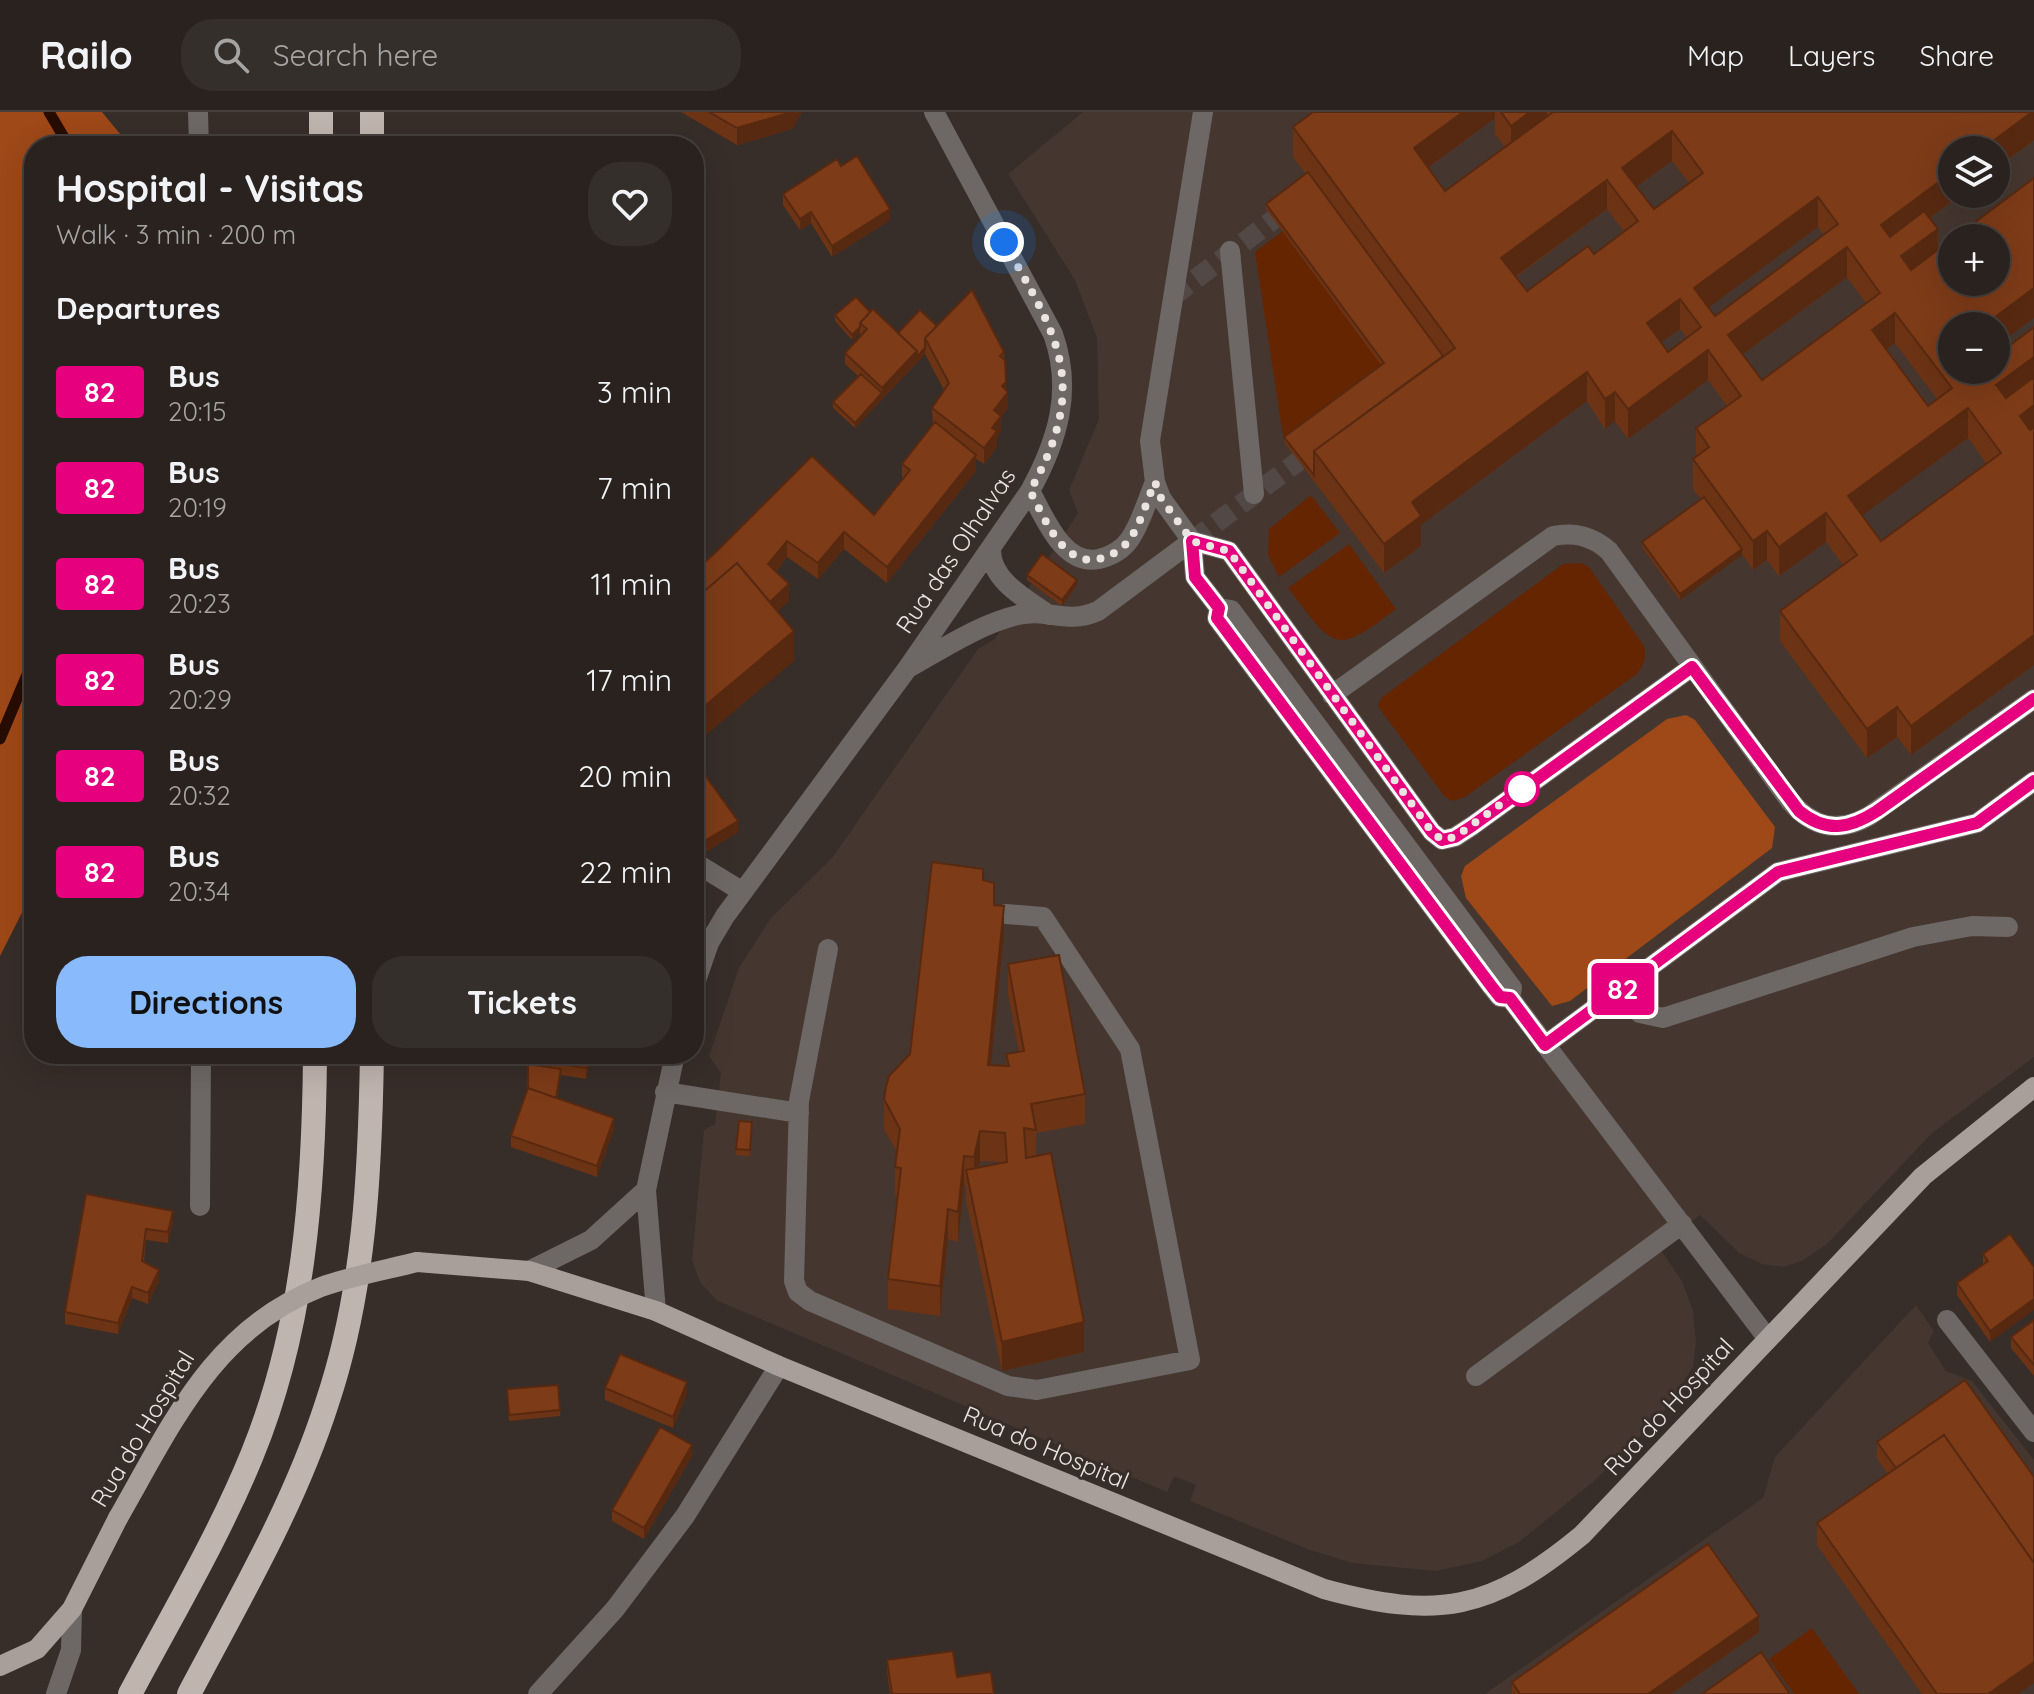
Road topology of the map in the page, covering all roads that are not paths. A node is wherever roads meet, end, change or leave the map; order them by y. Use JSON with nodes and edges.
{"nodes":[{"id":1,"x":198,"y":112,"type":"edge"},
{"id":2,"x":321,"y":112,"type":"edge"},
{"id":3,"x":372,"y":112,"type":"edge"},
{"id":4,"x":1203,"y":112,"type":"edge"},
{"id":5,"x":933,"y":115,"type":"edge"},
{"id":6,"x":199,"y":136,"type":"edge"},
{"id":7,"x":321,"y":136,"type":"edge"},
{"id":8,"x":372,"y":136,"type":"edge"},
{"id":9,"x":1230,"y":251,"type":"dead end"},
{"id":10,"x":1155,"y":482,"type":"junction"},
{"id":11,"x":1030,"y":491,"type":"junction"},
{"id":12,"x":1254,"y":494,"type":"dead end"},
{"id":13,"x":1192,"y":541,"type":"junction"},
{"id":14,"x":991,"y":549,"type":"junction"},
{"id":15,"x":1050,"y":616,"type":"junction"},
{"id":16,"x":1692,"y":667,"type":"junction"},
{"id":17,"x":907,"y":669,"type":"junction"},
{"id":18,"x":1332,"y":695,"type":"junction"},
{"id":19,"x":2034,"y":699,"type":"edge"},
{"id":20,"x":2034,"y":781,"type":"edge"},
{"id":21,"x":704,"y":868,"type":"edge"},
{"id":22,"x":743,"y":892,"type":"junction"},
{"id":23,"x":1006,"y":914,"type":"edge"},
{"id":24,"x":2008,"y":927,"type":"dead end"},
{"id":25,"x":828,"y":949,"type":"dead end"},
{"id":26,"x":704,"y":957,"type":"edge"},
{"id":27,"x":1622,"y":990,"type":"junction"},
{"id":28,"x":1545,"y":1045,"type":"junction"},
{"id":29,"x":201,"y":1064,"type":"edge"},
{"id":30,"x":315,"y":1064,"type":"edge"},
{"id":31,"x":372,"y":1064,"type":"edge"},
{"id":32,"x":672,"y":1064,"type":"edge"},
{"id":33,"x":2034,"y":1087,"type":"edge"},
{"id":34,"x":665,"y":1092,"type":"junction"},
{"id":35,"x":799,"y":1113,"type":"junction"},
{"id":36,"x":646,"y":1190,"type":"junction"},
{"id":37,"x":200,"y":1206,"type":"dead end"},
{"id":38,"x":1682,"y":1224,"type":"junction"},
{"id":39,"x":529,"y":1271,"type":"junction"},
{"id":40,"x":656,"y":1311,"type":"junction"},
{"id":41,"x":1947,"y":1320,"type":"dead end"},
{"id":42,"x":1768,"y":1339,"type":"junction"},
{"id":43,"x":779,"y":1366,"type":"junction"},
{"id":44,"x":1476,"y":1376,"type":"dead end"},
{"id":45,"x":2034,"y":1432,"type":"edge"},
{"id":46,"x":72,"y":1609,"type":"junction"},
{"id":47,"x":0,"y":1666,"type":"edge"},
{"id":48,"x":56,"y":1694,"type":"edge"},
{"id":49,"x":130,"y":1694,"type":"edge"},
{"id":50,"x":189,"y":1694,"type":"edge"},
{"id":51,"x":538,"y":1694,"type":"edge"}],
"edges":[{"from":1,"to":6,"type":"street"},
{"from":2,"to":7,"type":"highway"},
{"from":3,"to":8,"type":"highway"},
{"from":4,"to":10,"type":"street"},
{"from":5,"to":11,"type":"street","name":"Rua das Olhalvas"},
{"from":9,"to":12,"type":"street"},
{"from":10,"to":11,"type":"street"},
{"from":10,"to":13,"type":"street"},
{"from":11,"to":14,"type":"street","name":"Rua das Olhalvas"},
{"from":13,"to":15,"type":"street"},
{"from":13,"to":18,"type":"street"},
{"from":13,"to":28,"type":"street"},
{"from":14,"to":15,"type":"street"},
{"from":14,"to":17,"type":"street","name":"Rua das Olhalvas"},
{"from":15,"to":17,"type":"street"},
{"from":16,"to":18,"type":"street"},
{"from":16,"to":18,"type":"street"},
{"from":16,"to":19,"type":"street"},
{"from":17,"to":22,"type":"street","name":"Rua das Olhalvas"},
{"from":20,"to":27,"type":"street"},
{"from":21,"to":22,"type":"street"},
{"from":22,"to":26,"type":"street","name":"Rua das Olhalvas"},
{"from":23,"to":35,"type":"street"},
{"from":24,"to":27,"type":"street"},
{"from":25,"to":35,"type":"street"},
{"from":27,"to":28,"type":"street"},
{"from":28,"to":38,"type":"street"},
{"from":29,"to":37,"type":"street"},
{"from":30,"to":49,"type":"highway"},
{"from":31,"to":50,"type":"highway"},
{"from":32,"to":34,"type":"street"},
{"from":33,"to":42,"type":"main road","name":"Rua do Hospital"},
{"from":34,"to":35,"type":"street"},
{"from":34,"to":36,"type":"street"},
{"from":36,"to":39,"type":"street"},
{"from":36,"to":40,"type":"street"},
{"from":38,"to":42,"type":"street"},
{"from":38,"to":44,"type":"street"},
{"from":39,"to":40,"type":"main road","name":"Rua do Hospital"},
{"from":39,"to":46,"type":"main road","name":"Rua do Hospital","bridge":true},
{"from":40,"to":43,"type":"main road","name":"Rua do Hospital"},
{"from":41,"to":45,"type":"street"},
{"from":42,"to":43,"type":"main road","name":"Rua do Hospital"},
{"from":43,"to":51,"type":"street"},
{"from":46,"to":47,"type":"main road","name":"Rua do Hospital"},
{"from":46,"to":48,"type":"street"}]}
